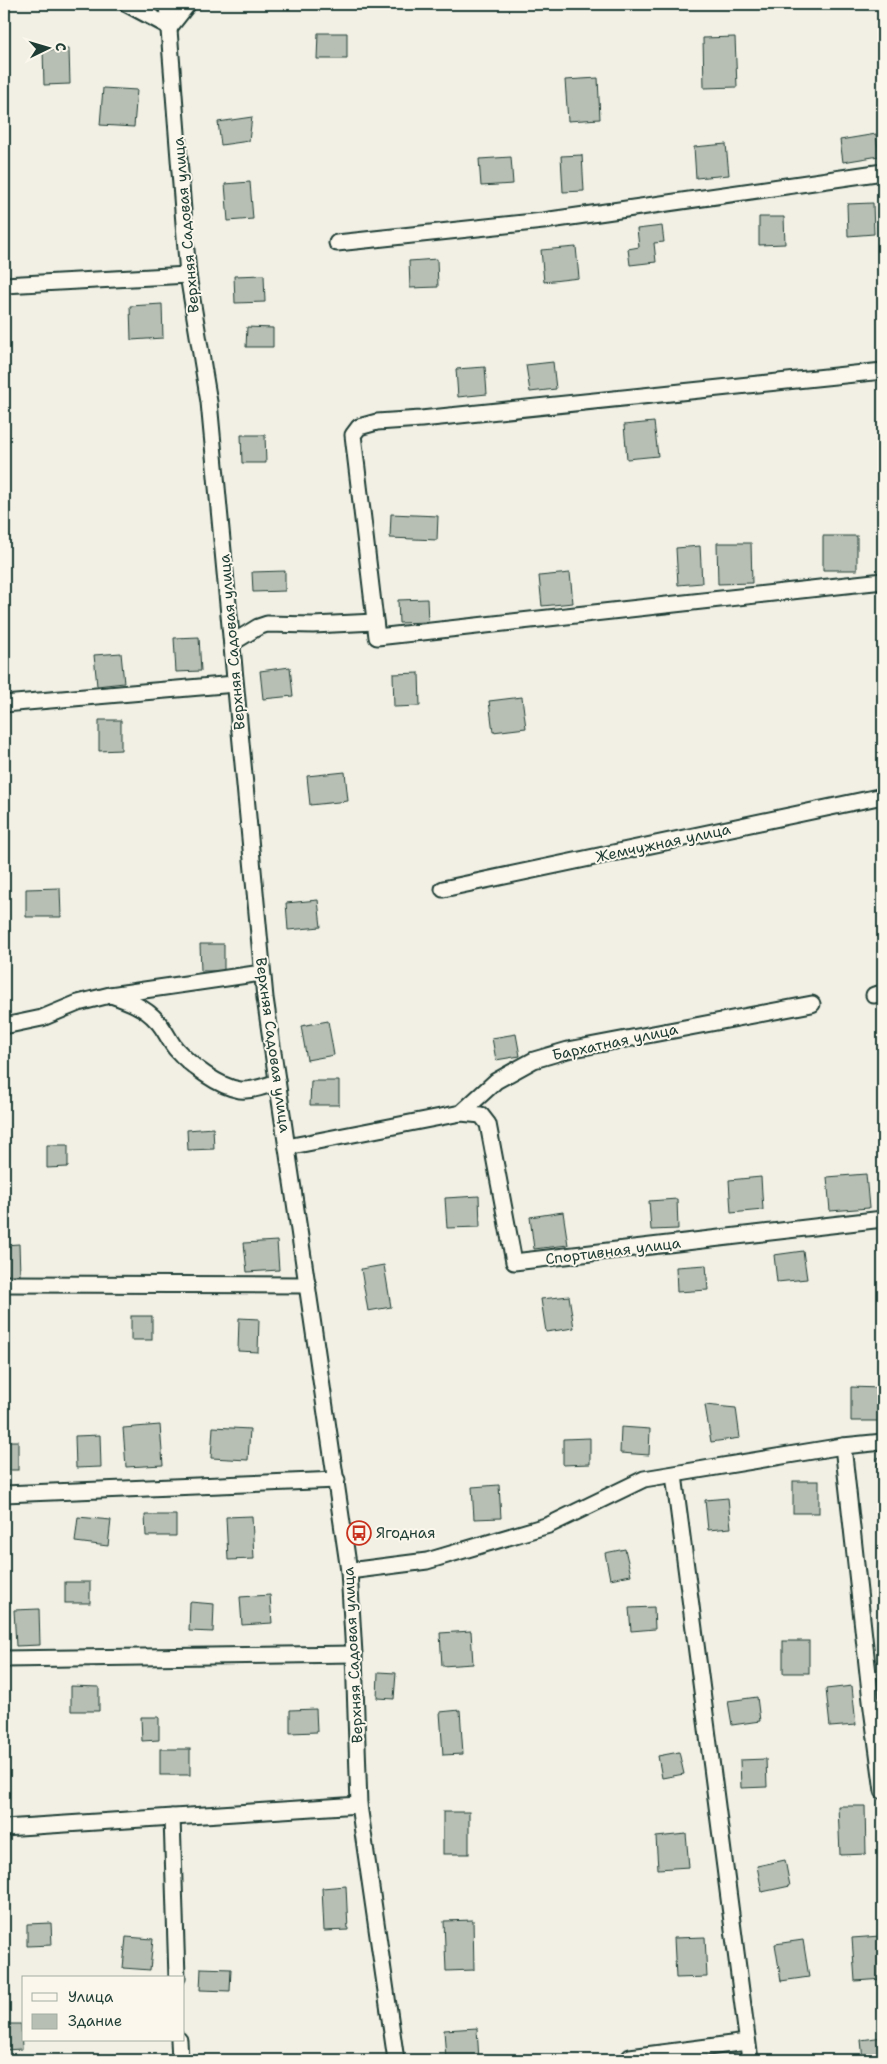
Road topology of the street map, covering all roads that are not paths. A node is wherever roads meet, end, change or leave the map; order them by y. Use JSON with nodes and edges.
{"nodes":[{"id":1,"x":127,"y":4,"type":"edge"},
{"id":2,"x":167,"y":4,"type":"edge"},
{"id":3,"x":188,"y":4,"type":"edge"},
{"id":4,"x":170,"y":27,"type":"junction"},
{"id":5,"x":883,"y":172,"type":"edge"},
{"id":6,"x":337,"y":243,"type":"dead end"},
{"id":7,"x":188,"y":276,"type":"junction"},
{"id":8,"x":4,"y":285,"type":"edge"},
{"id":9,"x":883,"y":371,"type":"edge"},
{"id":10,"x":883,"y":581,"type":"edge"},
{"id":11,"x":375,"y":622,"type":"junction"},
{"id":12,"x":232,"y":643,"type":"junction"},
{"id":13,"x":235,"y":684,"type":"junction"},
{"id":14,"x":4,"y":704,"type":"edge"},
{"id":15,"x":883,"y":796,"type":"edge"},
{"id":16,"x":443,"y":889,"type":"dead end"},
{"id":17,"x":262,"y":974,"type":"junction"},
{"id":18,"x":110,"y":995,"type":"junction"},
{"id":19,"x":812,"y":1004,"type":"dead end"},
{"id":20,"x":4,"y":1026,"type":"edge"},
{"id":21,"x":277,"y":1082,"type":"junction"},
{"id":22,"x":461,"y":1113,"type":"junction"},
{"id":23,"x":287,"y":1147,"type":"junction"},
{"id":24,"x":883,"y":1219,"type":"edge"},
{"id":25,"x":4,"y":1284,"type":"edge"},
{"id":26,"x":308,"y":1285,"type":"junction"},
{"id":27,"x":883,"y":1442,"type":"edge"},
{"id":28,"x":843,"y":1446,"type":"junction"},
{"id":29,"x":674,"y":1475,"type":"junction"},
{"id":30,"x":337,"y":1480,"type":"junction"},
{"id":31,"x":4,"y":1494,"type":"edge"},
{"id":32,"x":349,"y":1571,"type":"junction"},
{"id":33,"x":354,"y":1654,"type":"junction"},
{"id":34,"x":4,"y":1659,"type":"edge"},
{"id":35,"x":883,"y":1791,"type":"edge"},
{"id":36,"x":359,"y":1805,"type":"junction"},
{"id":37,"x":172,"y":1817,"type":"junction"},
{"id":38,"x":4,"y":1828,"type":"edge"},
{"id":39,"x":177,"y":1976,"type":"edge"},
{"id":40,"x":179,"y":2042,"type":"edge"},
{"id":41,"x":747,"y":2042,"type":"junction"},
{"id":42,"x":630,"y":2057,"type":"dead end"},
{"id":43,"x":180,"y":2060,"type":"edge"},
{"id":44,"x":396,"y":2060,"type":"edge"},
{"id":45,"x":750,"y":2060,"type":"edge"}],
"edges":[{"from":1,"to":4,"type":"street"},
{"from":2,"to":4,"type":"street","name":"Верхняя Садовая улица"},
{"from":3,"to":4,"type":"street"},
{"from":4,"to":7,"type":"street","name":"Верхняя Садовая улица"},
{"from":5,"to":6,"type":"street"},
{"from":7,"to":8,"type":"street"},
{"from":7,"to":12,"type":"street","name":"Верхняя Садовая улица"},
{"from":9,"to":11,"type":"street"},
{"from":10,"to":11,"type":"street"},
{"from":11,"to":12,"type":"street"},
{"from":12,"to":13,"type":"street","name":"Верхняя Садовая улица"},
{"from":13,"to":14,"type":"street"},
{"from":13,"to":17,"type":"street","name":"Верхняя Садовая улица"},
{"from":15,"to":16,"type":"street","name":"Жемчужная улица"},
{"from":17,"to":18,"type":"street"},
{"from":17,"to":21,"type":"street","name":"Верхняя Садовая улица"},
{"from":18,"to":20,"type":"street"},
{"from":18,"to":21,"type":"street"},
{"from":19,"to":22,"type":"street","name":"Бархатная улица"},
{"from":21,"to":23,"type":"street","name":"Верхняя Садовая улица"},
{"from":22,"to":23,"type":"street"},
{"from":22,"to":24,"type":"street","name":"Спортивная улица"},
{"from":23,"to":26,"type":"street","name":"Верхняя Садовая улица"},
{"from":25,"to":26,"type":"street"},
{"from":26,"to":30,"type":"street","name":"Верхняя Садовая улица"},
{"from":27,"to":28,"type":"street"},
{"from":28,"to":29,"type":"street"},
{"from":28,"to":35,"type":"street"},
{"from":29,"to":32,"type":"street"},
{"from":29,"to":41,"type":"street"},
{"from":30,"to":31,"type":"street"},
{"from":30,"to":32,"type":"street","name":"Верхняя Садовая улица"},
{"from":32,"to":33,"type":"street","name":"Верхняя Садовая улица"},
{"from":33,"to":34,"type":"street"},
{"from":33,"to":36,"type":"street","name":"Верхняя Садовая улица"},
{"from":36,"to":37,"type":"street"},
{"from":36,"to":44,"type":"street","name":"Верхняя Садовая улица"},
{"from":37,"to":38,"type":"street"},
{"from":37,"to":39,"type":"street"},
{"from":40,"to":43,"type":"street"},
{"from":41,"to":42,"type":"street"},
{"from":41,"to":45,"type":"street"}]}
